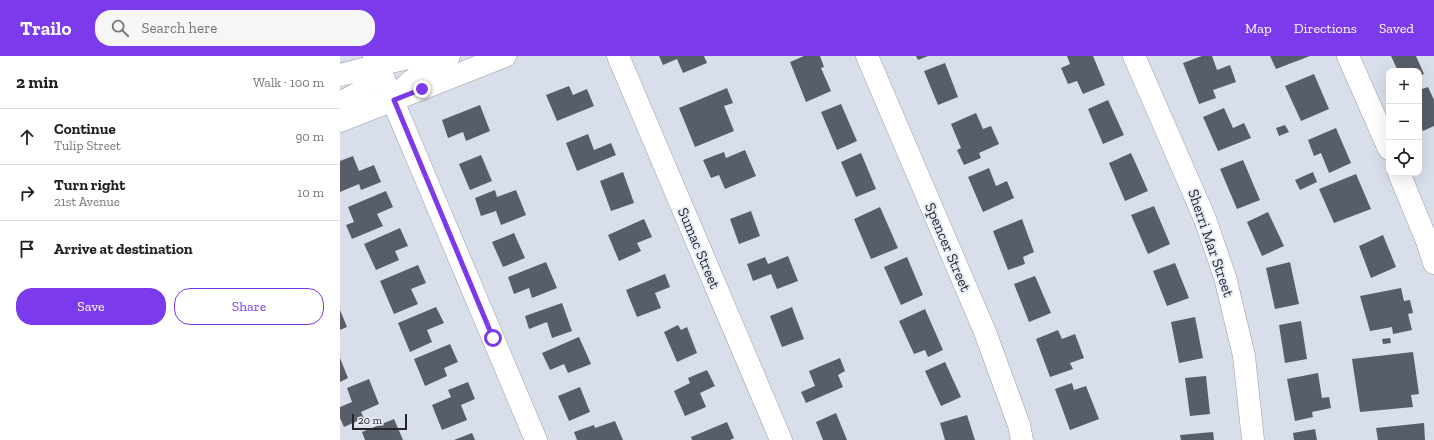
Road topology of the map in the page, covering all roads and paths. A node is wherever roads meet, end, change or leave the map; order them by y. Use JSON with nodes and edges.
{"nodes":[{"id":1,"x":416,"y":56,"type":"edge"},
{"id":2,"x":449,"y":56,"type":"edge"},
{"id":3,"x":505,"y":56,"type":"edge"},
{"id":4,"x":618,"y":56,"type":"edge"},
{"id":5,"x":867,"y":56,"type":"edge"},
{"id":6,"x":1134,"y":56,"type":"edge"},
{"id":7,"x":1348,"y":56,"type":"edge"},
{"id":8,"x":378,"y":65,"type":"edge"},
{"id":9,"x":340,"y":75,"type":"edge"},
{"id":10,"x":394,"y":100,"type":"junction"},
{"id":11,"x":340,"y":103,"type":"edge"},
{"id":12,"x":340,"y":121,"type":"edge"},
{"id":13,"x":1386,"y":142,"type":"edge"},
{"id":14,"x":1400,"y":176,"type":"edge"},
{"id":15,"x":1434,"y":263,"type":"edge"},
{"id":16,"x":536,"y":440,"type":"edge"},
{"id":17,"x":780,"y":440,"type":"edge"},
{"id":18,"x":1022,"y":440,"type":"edge"},
{"id":19,"x":1253,"y":440,"type":"edge"}],
"edges":[{"from":1,"to":8,"type":"street"},
{"from":2,"to":10,"type":"street"},
{"from":3,"to":10,"type":"street"},
{"from":4,"to":17,"type":"street","name":"Sumac Street"},
{"from":5,"to":18,"type":"street","name":"Spencer Street"},
{"from":6,"to":19,"type":"street","name":"Sherri Mar Street"},
{"from":7,"to":13,"type":"street"},
{"from":8,"to":9,"type":"street"},
{"from":8,"to":10,"type":"street"},
{"from":8,"to":11,"type":"street"},
{"from":10,"to":12,"type":"street"},
{"from":10,"to":16,"type":"street"},
{"from":14,"to":15,"type":"street"}]}
